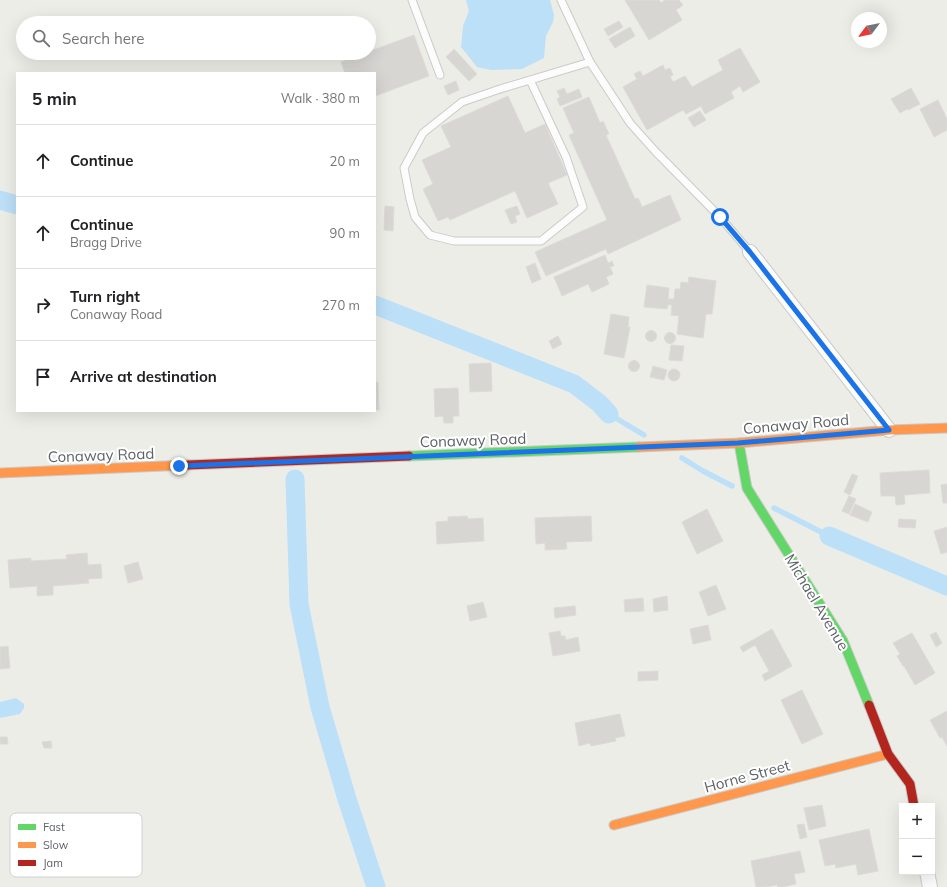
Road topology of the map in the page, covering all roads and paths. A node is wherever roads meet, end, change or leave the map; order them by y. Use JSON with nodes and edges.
{"nodes":[{"id":1,"x":412,"y":0,"type":"edge"},
{"id":2,"x":561,"y":0,"type":"edge"},
{"id":3,"x":590,"y":62,"type":"junction"},
{"id":4,"x":440,"y":75,"type":"dead end"},
{"id":5,"x":530,"y":80,"type":"junction"},
{"id":6,"x":750,"y":252,"type":"joint"},
{"id":7,"x":947,"y":428,"type":"edge"},
{"id":8,"x":889,"y":430,"type":"junction"},
{"id":9,"x":738,"y":443,"type":"junction"},
{"id":10,"x":0,"y":473,"type":"edge"},
{"id":11,"x":888,"y":754,"type":"junction"},
{"id":12,"x":913,"y":803,"type":"edge"},
{"id":13,"x":614,"y":825,"type":"dead end"},
{"id":14,"x":928,"y":875,"type":"edge"},
{"id":15,"x":930,"y":887,"type":"edge"}],
"edges":[{"from":1,"to":4,"type":"lane"},
{"from":2,"to":3,"type":"lane"},
{"from":3,"to":5,"type":"lane"},
{"from":3,"to":6,"type":"lane"},
{"from":5,"to":5,"type":"lane"},
{"from":6,"to":8,"type":"street"},
{"from":7,"to":8,"type":"street","name":"Conaway Road"},
{"from":8,"to":9,"type":"street","name":"Conaway Road"},
{"from":9,"to":10,"type":"street","name":"Conaway Road"},
{"from":9,"to":11,"type":"street","name":"Michael Avenue"},
{"from":11,"to":12,"type":"street","name":"Michael Avenue"},
{"from":11,"to":13,"type":"street","name":"Horne Street"},
{"from":14,"to":15,"type":"street"}]}
